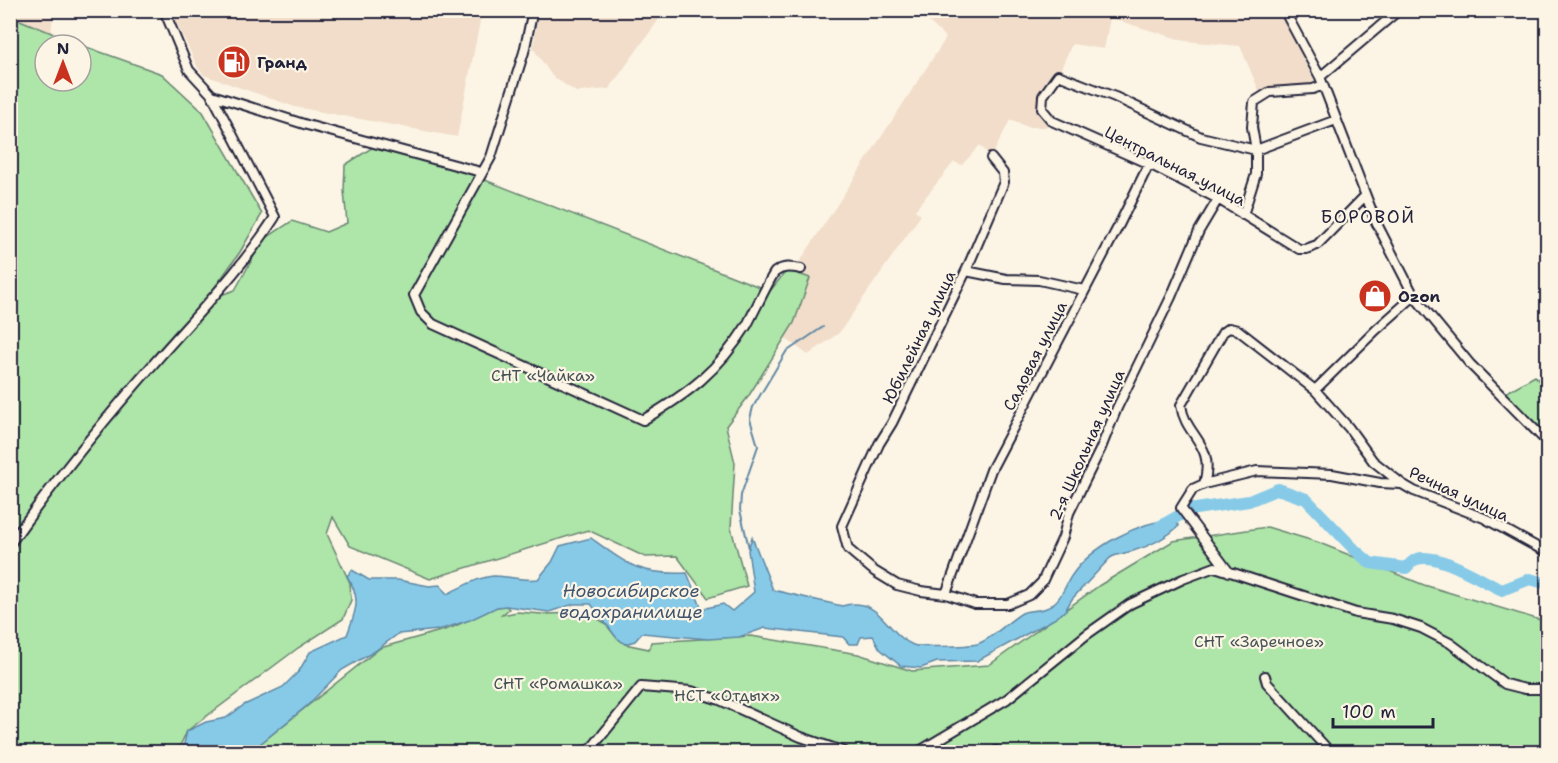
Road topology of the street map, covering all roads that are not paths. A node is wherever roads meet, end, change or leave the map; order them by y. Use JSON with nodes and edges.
{"nodes":[{"id":1,"x":164,"y":10,"type":"edge"},
{"id":2,"x":533,"y":10,"type":"edge"},
{"id":3,"x":1284,"y":10,"type":"edge"},
{"id":4,"x":1399,"y":10,"type":"edge"},
{"id":5,"x":1321,"y":81,"type":"junction"},
{"id":6,"x":212,"y":95,"type":"junction"},
{"id":7,"x":1336,"y":120,"type":"junction"},
{"id":8,"x":1256,"y":150,"type":"junction"},
{"id":9,"x":991,"y":158,"type":"dead end"},
{"id":10,"x":1149,"y":164,"type":"junction"},
{"id":11,"x":481,"y":172,"type":"junction"},
{"id":12,"x":1365,"y":196,"type":"junction"},
{"id":13,"x":1218,"y":199,"type":"junction"},
{"id":14,"x":1243,"y":215,"type":"junction"},
{"id":15,"x":801,"y":269,"type":"dead end"},
{"id":16,"x":966,"y":271,"type":"junction"},
{"id":17,"x":1084,"y":290,"type":"junction"},
{"id":18,"x":1414,"y":296,"type":"junction"},
{"id":19,"x":1315,"y":390,"type":"junction"},
{"id":20,"x":1548,"y":429,"type":"edge"},
{"id":21,"x":1539,"y":434,"type":"junction"},
{"id":22,"x":1548,"y":443,"type":"edge"},
{"id":23,"x":1204,"y":483,"type":"junction"},
{"id":24,"x":1402,"y":484,"type":"junction"},
{"id":25,"x":842,"y":526,"type":"joint"},
{"id":26,"x":10,"y":544,"type":"edge"},
{"id":27,"x":1548,"y":553,"type":"edge"},
{"id":28,"x":1229,"y":572,"type":"junction"},
{"id":29,"x":946,"y":594,"type":"junction"},
{"id":30,"x":1265,"y":676,"type":"dead end"},
{"id":31,"x":1548,"y":688,"type":"edge"},
{"id":32,"x":580,"y":753,"type":"edge"},
{"id":33,"x":845,"y":753,"type":"edge"},
{"id":34,"x":918,"y":753,"type":"edge"},
{"id":35,"x":1330,"y":753,"type":"edge"}],
"edges":[{"from":1,"to":6,"type":"street"},
{"from":2,"to":11,"type":"street"},
{"from":3,"to":5,"type":"street"},
{"from":4,"to":5,"type":"street"},
{"from":5,"to":7,"type":"street"},
{"from":5,"to":8,"type":"street"},
{"from":6,"to":11,"type":"street"},
{"from":6,"to":26,"type":"street"},
{"from":7,"to":8,"type":"street"},
{"from":7,"to":12,"type":"street"},
{"from":8,"to":10,"type":"street","name":"Центральная улица"},
{"from":8,"to":14,"type":"street"},
{"from":9,"to":16,"type":"street","name":"Юбилейная улица"},
{"from":10,"to":13,"type":"street","name":"Центральная улица"},
{"from":10,"to":17,"type":"street","name":"Садовая улица"},
{"from":11,"to":15,"type":"street"},
{"from":12,"to":14,"type":"street","name":"Центральная улица"},
{"from":12,"to":18,"type":"street"},
{"from":13,"to":14,"type":"street","name":"Центральная улица"},
{"from":13,"to":29,"type":"street","name":"2-я Школьная улица"},
{"from":16,"to":17,"type":"street"},
{"from":16,"to":25,"type":"street","name":"Юбилейная улица"},
{"from":17,"to":29,"type":"street","name":"Садовая улица"},
{"from":18,"to":19,"type":"street"},
{"from":18,"to":21,"type":"street"},
{"from":19,"to":23,"type":"street","name":"Речная улица"},
{"from":19,"to":24,"type":"street","name":"Речная улица"},
{"from":20,"to":21,"type":"street"},
{"from":21,"to":22,"type":"street"},
{"from":23,"to":24,"type":"street"},
{"from":23,"to":28,"type":"street"},
{"from":24,"to":27,"type":"street","name":"Речная улица"},
{"from":25,"to":29,"type":"street","name":"2-я Школьная улица"},
{"from":28,"to":31,"type":"street"},
{"from":28,"to":34,"type":"street"},
{"from":30,"to":35,"type":"street"},
{"from":32,"to":33,"type":"street"}]}
